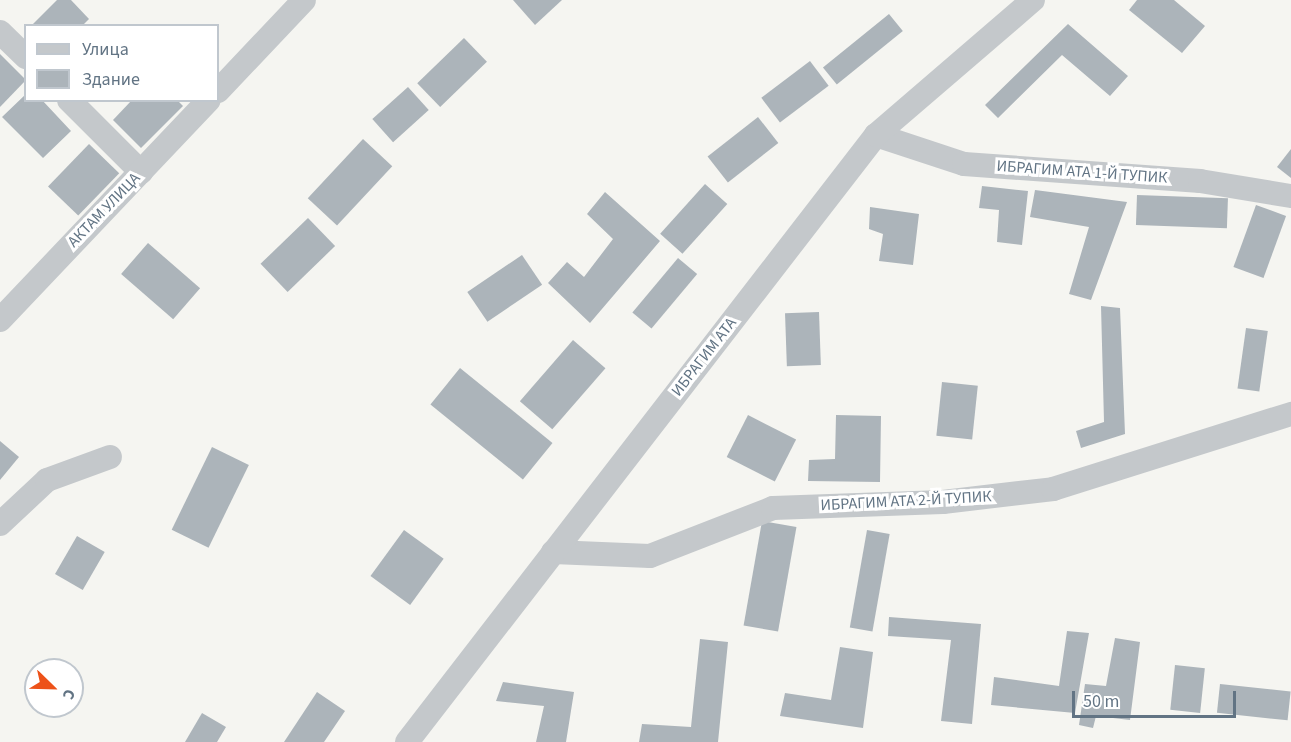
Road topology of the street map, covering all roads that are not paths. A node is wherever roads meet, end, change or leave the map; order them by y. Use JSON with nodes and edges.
{"nodes":[{"id":1,"x":304,"y":0,"type":"edge"},
{"id":2,"x":1032,"y":0,"type":"edge"},
{"id":3,"x":0,"y":32,"type":"edge"},
{"id":4,"x":24,"y":55,"type":"edge"},
{"id":5,"x":219,"y":91,"type":"edge"},
{"id":6,"x":71,"y":102,"type":"edge"},
{"id":7,"x":207,"y":102,"type":"edge"},
{"id":8,"x":876,"y":135,"type":"junction"},
{"id":9,"x":141,"y":172,"type":"junction"},
{"id":10,"x":1291,"y":196,"type":"edge"},
{"id":11,"x":0,"y":320,"type":"edge"},
{"id":12,"x":1291,"y":414,"type":"edge"},
{"id":13,"x":110,"y":457,"type":"dead end"},
{"id":14,"x":0,"y":524,"type":"edge"},
{"id":15,"x":554,"y":552,"type":"junction"},
{"id":16,"x":407,"y":742,"type":"edge"}],
"edges":[{"from":1,"to":5,"type":"street"},
{"from":2,"to":8,"type":"street","name":"ИБРАГИМ АТА"},
{"from":3,"to":4,"type":"street"},
{"from":6,"to":9,"type":"street"},
{"from":7,"to":9,"type":"street","name":"АКТАМ УЛИЦА"},
{"from":8,"to":10,"type":"street","name":"ИБРАГИМ АТА 1-Й ТУПИК"},
{"from":8,"to":15,"type":"street","name":"ИБРАГИМ АТА"},
{"from":9,"to":11,"type":"street","name":"АКТАМ УЛИЦА"},
{"from":12,"to":15,"type":"street","name":"ИБРАГИМ АТА 2-Й ТУПИК"},
{"from":13,"to":14,"type":"street"},
{"from":15,"to":16,"type":"street","name":"ИБРАГИМ АТА"}]}
